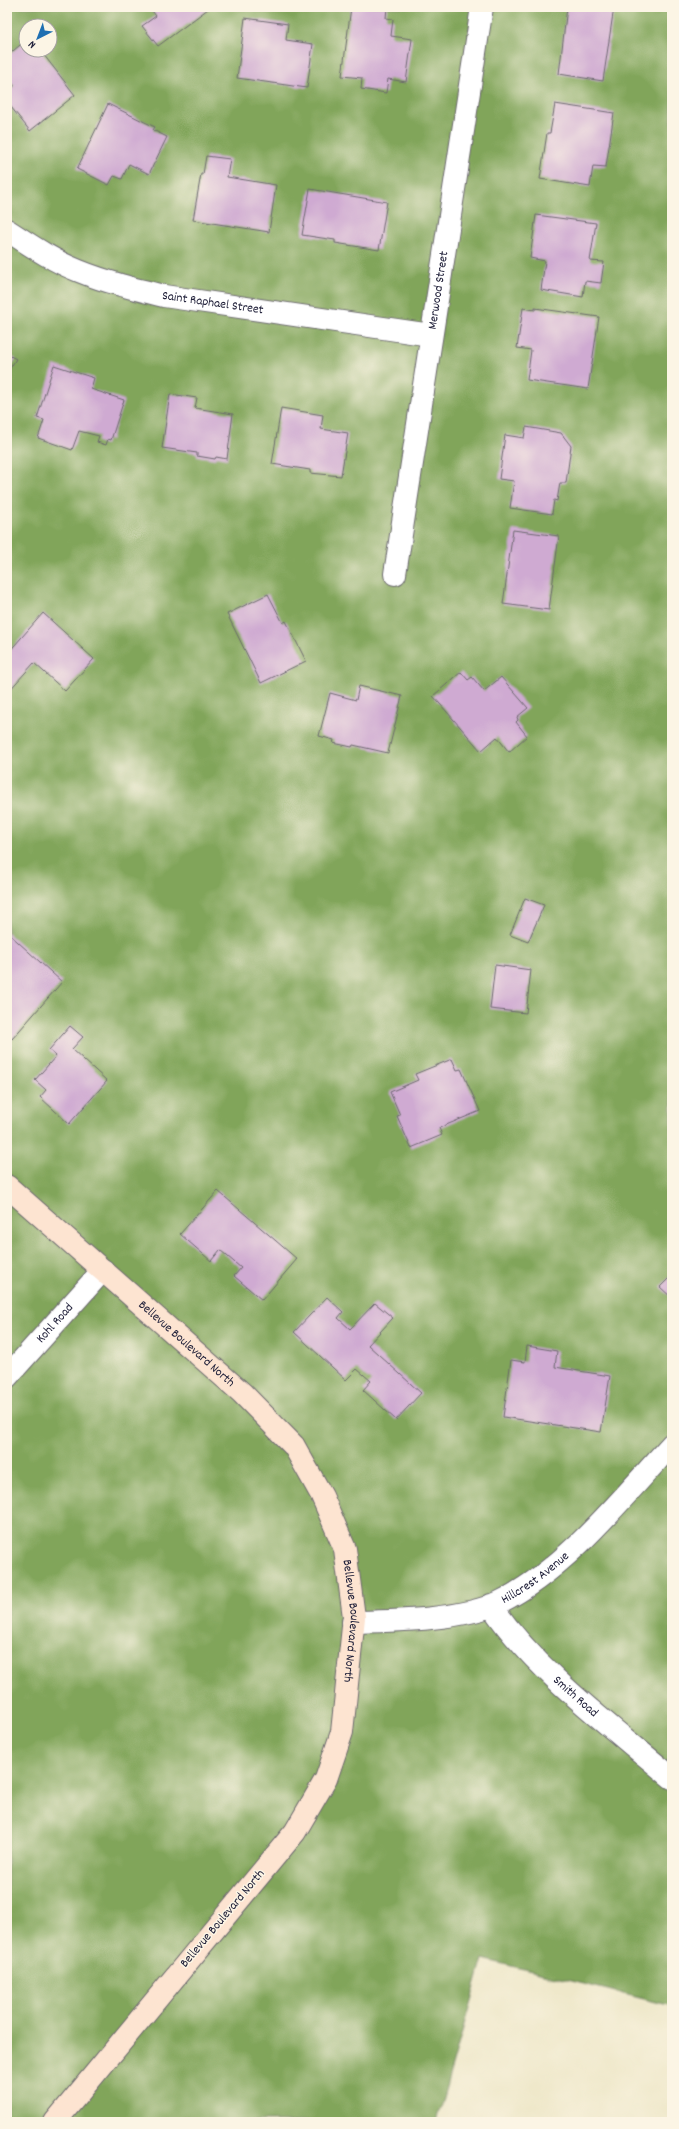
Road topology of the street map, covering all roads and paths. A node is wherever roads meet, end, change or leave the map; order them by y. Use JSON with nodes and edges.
{"nodes":[{"id":1,"x":482,"y":7,"type":"edge"},
{"id":2,"x":7,"y":230,"type":"edge"},
{"id":3,"x":432,"y":335,"type":"junction"},
{"id":4,"x":395,"y":574,"type":"dead end"},
{"id":5,"x":7,"y":1186,"type":"edge"},
{"id":6,"x":103,"y":1270,"type":"junction"},
{"id":7,"x":7,"y":1377,"type":"edge"},
{"id":8,"x":672,"y":1444,"type":"edge"},
{"id":9,"x":491,"y":1604,"type":"junction"},
{"id":10,"x":353,"y":1622,"type":"junction"},
{"id":11,"x":672,"y":1778,"type":"edge"},
{"id":12,"x":55,"y":2122,"type":"edge"}],
"edges":[{"from":1,"to":3,"type":"street","name":"Merwood Street"},
{"from":2,"to":3,"type":"street","name":"Saint Raphael Street"},
{"from":3,"to":4,"type":"street","name":"Merwood Street"},
{"from":5,"to":6,"type":"main road","name":"Bellevue Boulevard North"},
{"from":6,"to":7,"type":"street","name":"Kohl Road"},
{"from":6,"to":10,"type":"main road","name":"Bellevue Boulevard North"},
{"from":8,"to":9,"type":"street","name":"Hillcrest Avenue"},
{"from":9,"to":10,"type":"street","name":"Hillcrest Avenue"},
{"from":9,"to":11,"type":"street","name":"Smith Road"},
{"from":10,"to":12,"type":"main road","name":"Bellevue Boulevard North"}]}
